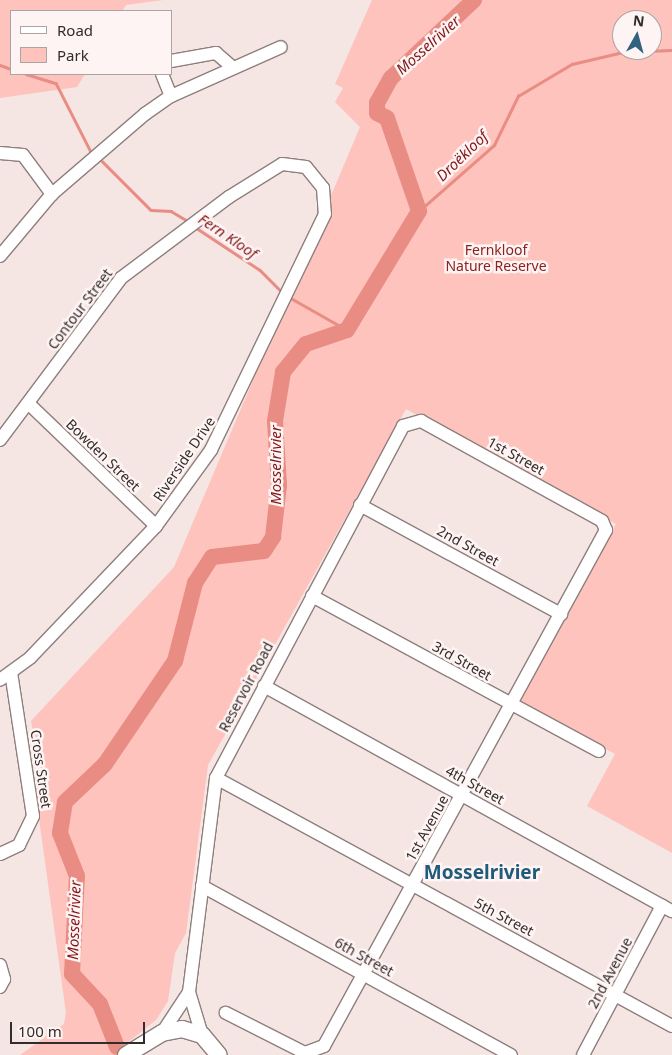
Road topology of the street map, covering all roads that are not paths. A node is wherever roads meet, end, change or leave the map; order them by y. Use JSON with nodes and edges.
{"nodes":[{"id":1,"x":281,"y":48,"type":"dead end"},
{"id":2,"x":172,"y":61,"type":"edge"},
{"id":3,"x":232,"y":66,"type":"junction"},
{"id":4,"x":162,"y":75,"type":"edge"},
{"id":5,"x":171,"y":96,"type":"junction"},
{"id":6,"x":0,"y":153,"type":"edge"},
{"id":7,"x":306,"y":168,"type":"joint"},
{"id":8,"x":52,"y":194,"type":"junction"},
{"id":9,"x":0,"y":256,"type":"edge"},
{"id":10,"x":29,"y":404,"type":"junction"},
{"id":11,"x":407,"y":422,"type":"joint"},
{"id":12,"x":0,"y":440,"type":"edge"},
{"id":13,"x":360,"y":505,"type":"junction"},
{"id":14,"x":156,"y":526,"type":"junction"},
{"id":15,"x":606,"y":527,"type":"joint"},
{"id":16,"x":312,"y":596,"type":"junction"},
{"id":17,"x":561,"y":614,"type":"junction"},
{"id":18,"x":5,"y":676,"type":"edge"},
{"id":19,"x":264,"y":686,"type":"junction"},
{"id":20,"x":512,"y":705,"type":"junction"},
{"id":21,"x":600,"y":751,"type":"dead end"},
{"id":22,"x":216,"y":778,"type":"junction"},
{"id":23,"x":462,"y":796,"type":"junction"},
{"id":24,"x":0,"y":854,"type":"edge"},
{"id":25,"x":413,"y":885,"type":"junction"},
{"id":26,"x":202,"y":886,"type":"junction"},
{"id":27,"x":667,"y":909,"type":"edge"},
{"id":28,"x":0,"y":965,"type":"edge"},
{"id":29,"x":363,"y":974,"type":"junction"},
{"id":30,"x":0,"y":987,"type":"edge"},
{"id":31,"x":189,"y":992,"type":"junction"},
{"id":32,"x":615,"y":995,"type":"junction"},
{"id":33,"x":226,"y":1013,"type":"dead end"},
{"id":34,"x":672,"y":1026,"type":"edge"},
{"id":35,"x":156,"y":1037,"type":"junction"},
{"id":36,"x":212,"y":1045,"type":"edge"},
{"id":37,"x":126,"y":1055,"type":"edge"},
{"id":38,"x":141,"y":1055,"type":"edge"},
{"id":39,"x":228,"y":1055,"type":"edge"},
{"id":40,"x":511,"y":1055,"type":"edge"},
{"id":41,"x":583,"y":1055,"type":"edge"}],
"edges":[{"from":1,"to":3,"type":"street"},
{"from":2,"to":3,"type":"street"},
{"from":3,"to":5,"type":"street"},
{"from":4,"to":5,"type":"street"},
{"from":5,"to":8,"type":"street"},
{"from":6,"to":8,"type":"street"},
{"from":7,"to":10,"type":"street","name":"Contour Street"},
{"from":7,"to":14,"type":"street","name":"Riverside Drive"},
{"from":8,"to":9,"type":"street"},
{"from":10,"to":12,"type":"street","name":"Contour Street"},
{"from":10,"to":14,"type":"street","name":"Bowden Street"},
{"from":11,"to":13,"type":"street","name":"Reservoir Road"},
{"from":11,"to":15,"type":"street","name":"1st Street"},
{"from":13,"to":16,"type":"street","name":"Reservoir Road"},
{"from":13,"to":17,"type":"street","name":"2nd Street"},
{"from":14,"to":18,"type":"street","name":"Riverside Drive"},
{"from":15,"to":17,"type":"street","name":"1st Avenue"},
{"from":16,"to":19,"type":"street","name":"Reservoir Road"},
{"from":16,"to":20,"type":"street","name":"3rd Street"},
{"from":17,"to":20,"type":"street","name":"1st Avenue"},
{"from":18,"to":24,"type":"street","name":"Cross Street"},
{"from":19,"to":22,"type":"street","name":"Reservoir Road"},
{"from":19,"to":23,"type":"street","name":"4th Street"},
{"from":20,"to":21,"type":"street","name":"3rd Street"},
{"from":20,"to":23,"type":"street","name":"1st Avenue"},
{"from":22,"to":25,"type":"street","name":"5th Street"},
{"from":22,"to":26,"type":"street","name":"Reservoir Road"},
{"from":23,"to":25,"type":"street","name":"1st Avenue"},
{"from":23,"to":27,"type":"street","name":"4th Street"},
{"from":25,"to":29,"type":"street","name":"1st Avenue"},
{"from":25,"to":32,"type":"street","name":"5th Street"},
{"from":26,"to":29,"type":"street","name":"6th Street"},
{"from":26,"to":31,"type":"street","name":"Reservoir Road"},
{"from":27,"to":32,"type":"street","name":"2nd Avenue"},
{"from":28,"to":30,"type":"street"},
{"from":29,"to":33,"type":"street","name":"1st Avenue"},
{"from":29,"to":40,"type":"street","name":"6th Street"},
{"from":31,"to":35,"type":"street","name":"Reservoir Road"},
{"from":31,"to":36,"type":"street","name":"Reservoir Road"},
{"from":32,"to":34,"type":"street","name":"5th Street"},
{"from":32,"to":41,"type":"street","name":"2nd Avenue"},
{"from":35,"to":36,"type":"main road"},
{"from":35,"to":37,"type":"main road"},
{"from":35,"to":38,"type":"main road"},
{"from":36,"to":39,"type":"main road"}]}
